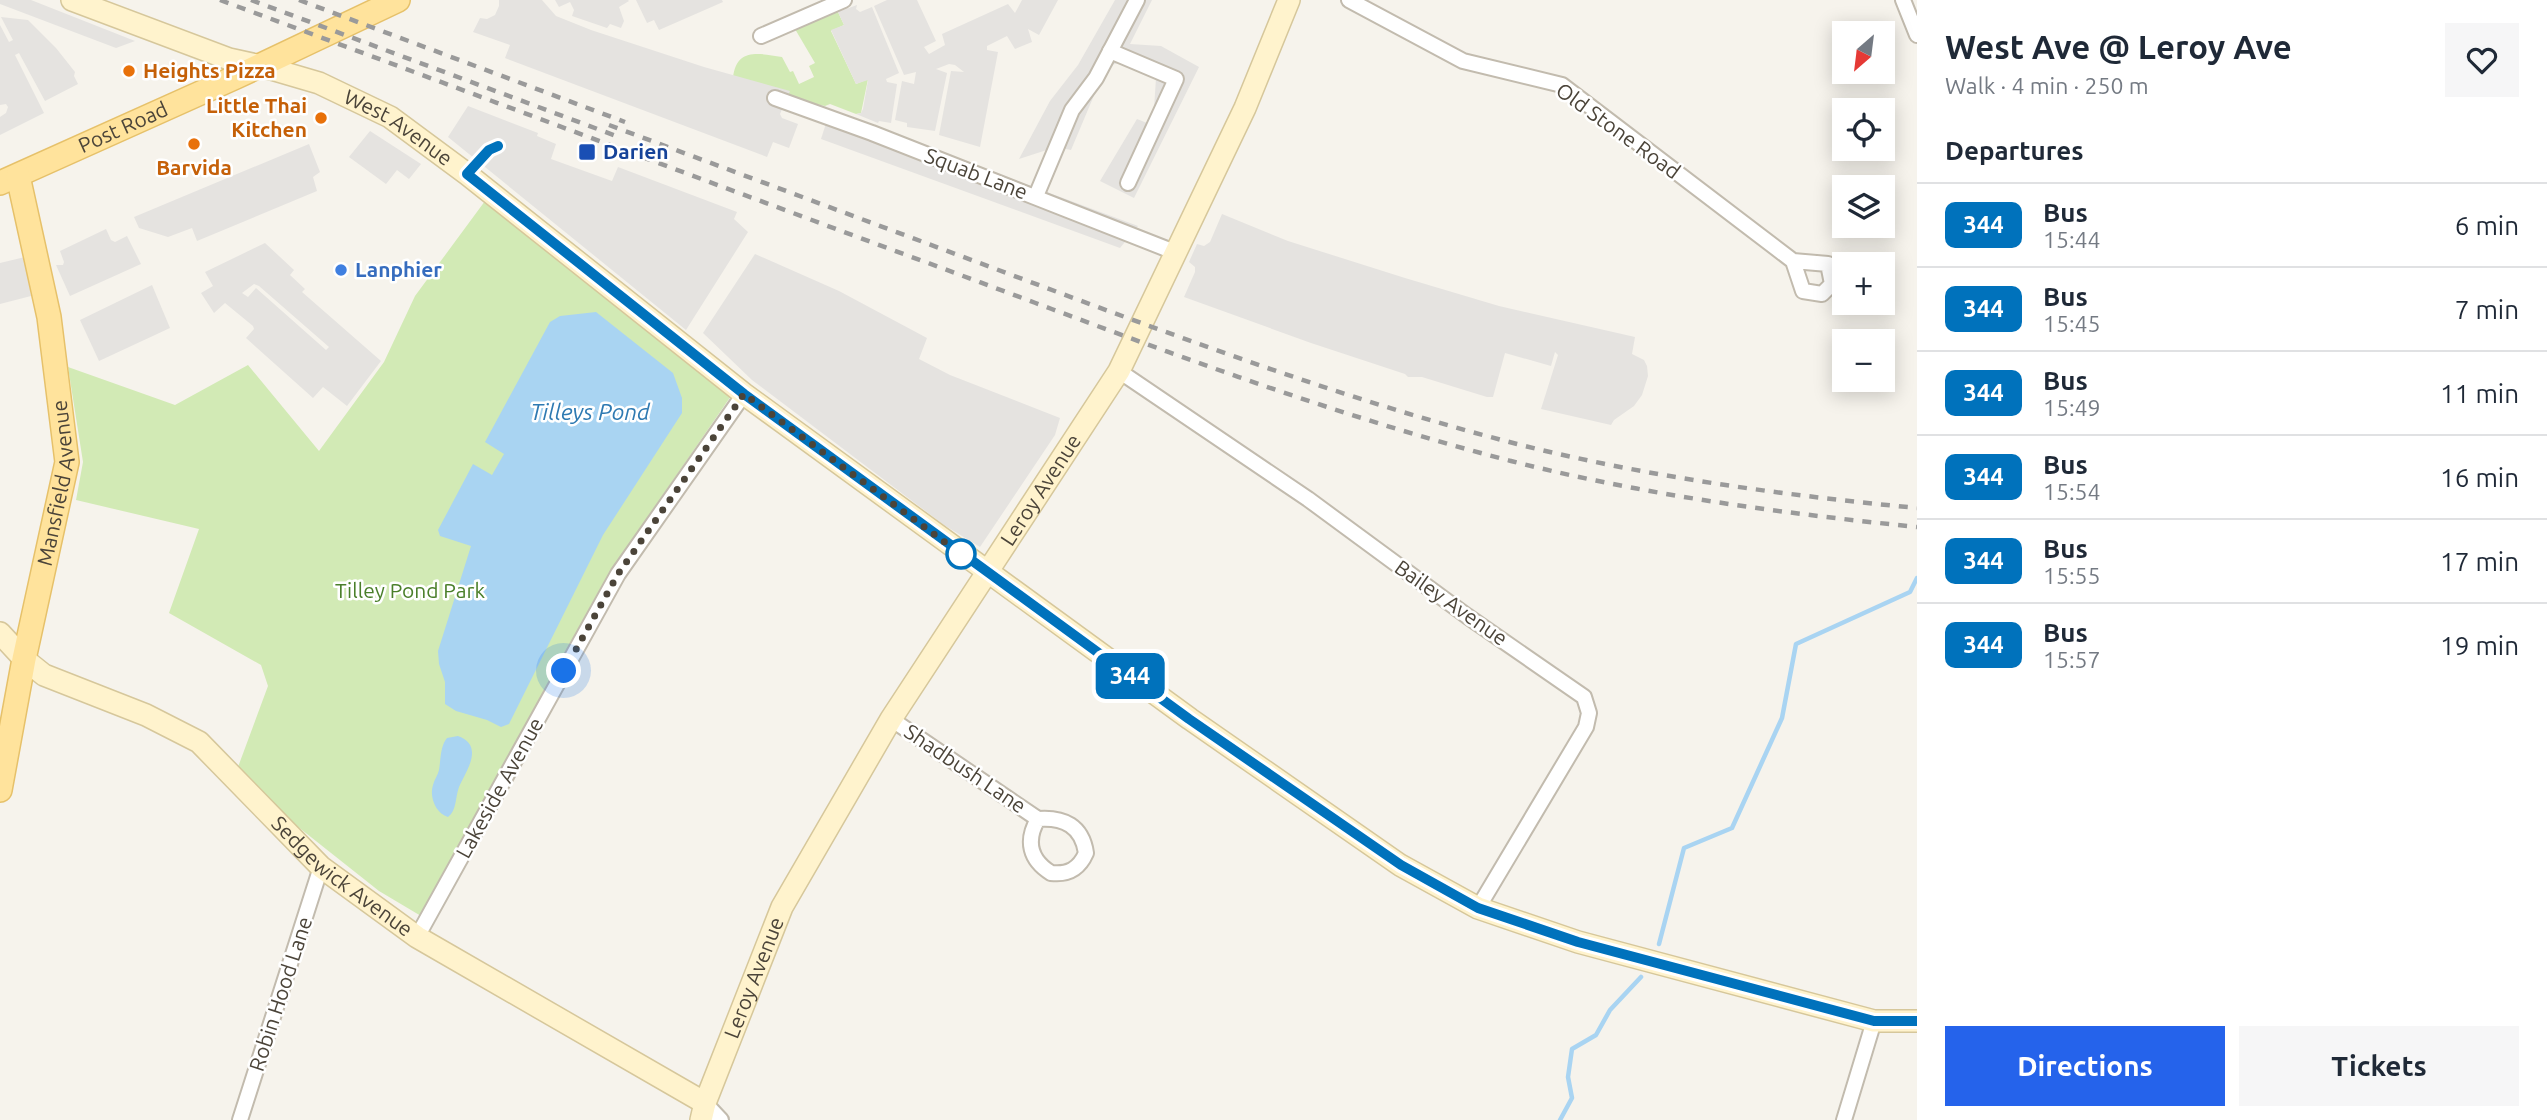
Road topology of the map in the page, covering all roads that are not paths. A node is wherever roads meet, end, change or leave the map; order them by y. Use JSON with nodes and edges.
{"nodes":[{"id":1,"x":72,"y":0,"type":"edge"},
{"id":2,"x":398,"y":0,"type":"edge"},
{"id":3,"x":842,"y":0,"type":"edge"},
{"id":4,"x":1137,"y":0,"type":"edge"},
{"id":5,"x":1289,"y":0,"type":"edge"},
{"id":6,"x":1349,"y":0,"type":"edge"},
{"id":7,"x":1903,"y":0,"type":"edge"},
{"id":8,"x":1917,"y":35,"type":"edge"},
{"id":9,"x":761,"y":36,"type":"dead end"},
{"id":10,"x":1110,"y":51,"type":"junction"},
{"id":11,"x":261,"y":65,"type":"junction"},
{"id":12,"x":775,"y":98,"type":"dead end"},
{"id":13,"x":9,"y":179,"type":"edge"},
{"id":14,"x":1128,"y":183,"type":"dead end"},
{"id":15,"x":1036,"y":196,"type":"junction"},
{"id":16,"x":1177,"y":253,"type":"junction"},
{"id":17,"x":1793,"y":261,"type":"dead end"},
{"id":18,"x":1119,"y":371,"type":"junction"},
{"id":19,"x":744,"y":394,"type":"junction"},
{"id":20,"x":987,"y":573,"type":"junction"},
{"id":21,"x":0,"y":633,"type":"edge"},
{"id":22,"x":24,"y":659,"type":"junction"},
{"id":23,"x":891,"y":719,"type":"junction"},
{"id":24,"x":4,"y":745,"type":"edge"},
{"id":25,"x":0,"y":790,"type":"edge"},
{"id":26,"x":1038,"y":820,"type":"junction"},
{"id":27,"x":321,"y":867,"type":"junction"},
{"id":28,"x":1478,"y":908,"type":"junction"},
{"id":29,"x":417,"y":937,"type":"junction"},
{"id":30,"x":1874,"y":1021,"type":"junction"},
{"id":31,"x":1917,"y":1021,"type":"edge"},
{"id":32,"x":703,"y":1112,"type":"edge"},
{"id":33,"x":240,"y":1120,"type":"edge"},
{"id":34,"x":721,"y":1120,"type":"edge"},
{"id":35,"x":1844,"y":1120,"type":"edge"}],
"edges":[{"from":1,"to":11,"type":"street","name":"West Avenue"},
{"from":2,"to":11,"type":"main road","name":"Post Road"},
{"from":3,"to":9,"type":"street"},
{"from":4,"to":10,"type":"street"},
{"from":5,"to":16,"type":"street","name":"Leroy Avenue"},
{"from":6,"to":17,"type":"street","name":"Old Stone Road"},
{"from":7,"to":8,"type":"street"},
{"from":10,"to":14,"type":"street"},
{"from":10,"to":15,"type":"street"},
{"from":11,"to":13,"type":"main road","name":"Post Road"},
{"from":11,"to":19,"type":"street","name":"West Avenue"},
{"from":12,"to":15,"type":"street","name":"Squab Lane"},
{"from":13,"to":22,"type":"main road","name":"Mansfield Avenue"},
{"from":15,"to":16,"type":"street","name":"Squab Lane"},
{"from":16,"to":18,"type":"street","name":"Leroy Avenue"},
{"from":18,"to":20,"type":"street","name":"Leroy Avenue"},
{"from":18,"to":28,"type":"street","name":"Bailey Avenue"},
{"from":19,"to":20,"type":"street","name":"West Avenue"},
{"from":19,"to":29,"type":"street","name":"Lakeside Avenue"},
{"from":20,"to":23,"type":"street","name":"Leroy Avenue"},
{"from":20,"to":28,"type":"street","name":"West Avenue"},
{"from":21,"to":22,"type":"street","name":"Sedgewick Avenue"},
{"from":22,"to":24,"type":"main road","name":"Mansfield Avenue"},
{"from":22,"to":27,"type":"street","name":"Sedgewick Avenue"},
{"from":23,"to":26,"type":"street","name":"Shadbush Lane"},
{"from":23,"to":32,"type":"street","name":"Leroy Avenue"},
{"from":24,"to":25,"type":"main road","name":"Mansfield Avenue"},
{"from":26,"to":26,"type":"street","name":"Shadbush Lane"},
{"from":27,"to":29,"type":"street","name":"Sedgewick Avenue"},
{"from":27,"to":33,"type":"street","name":"Robin Hood Lane"},
{"from":28,"to":30,"type":"street","name":"West Avenue"},
{"from":29,"to":32,"type":"street","name":"Sedgewick Avenue"},
{"from":30,"to":31,"type":"street","name":"West Avenue"},
{"from":30,"to":35,"type":"street"},
{"from":32,"to":34,"type":"street"}]}
